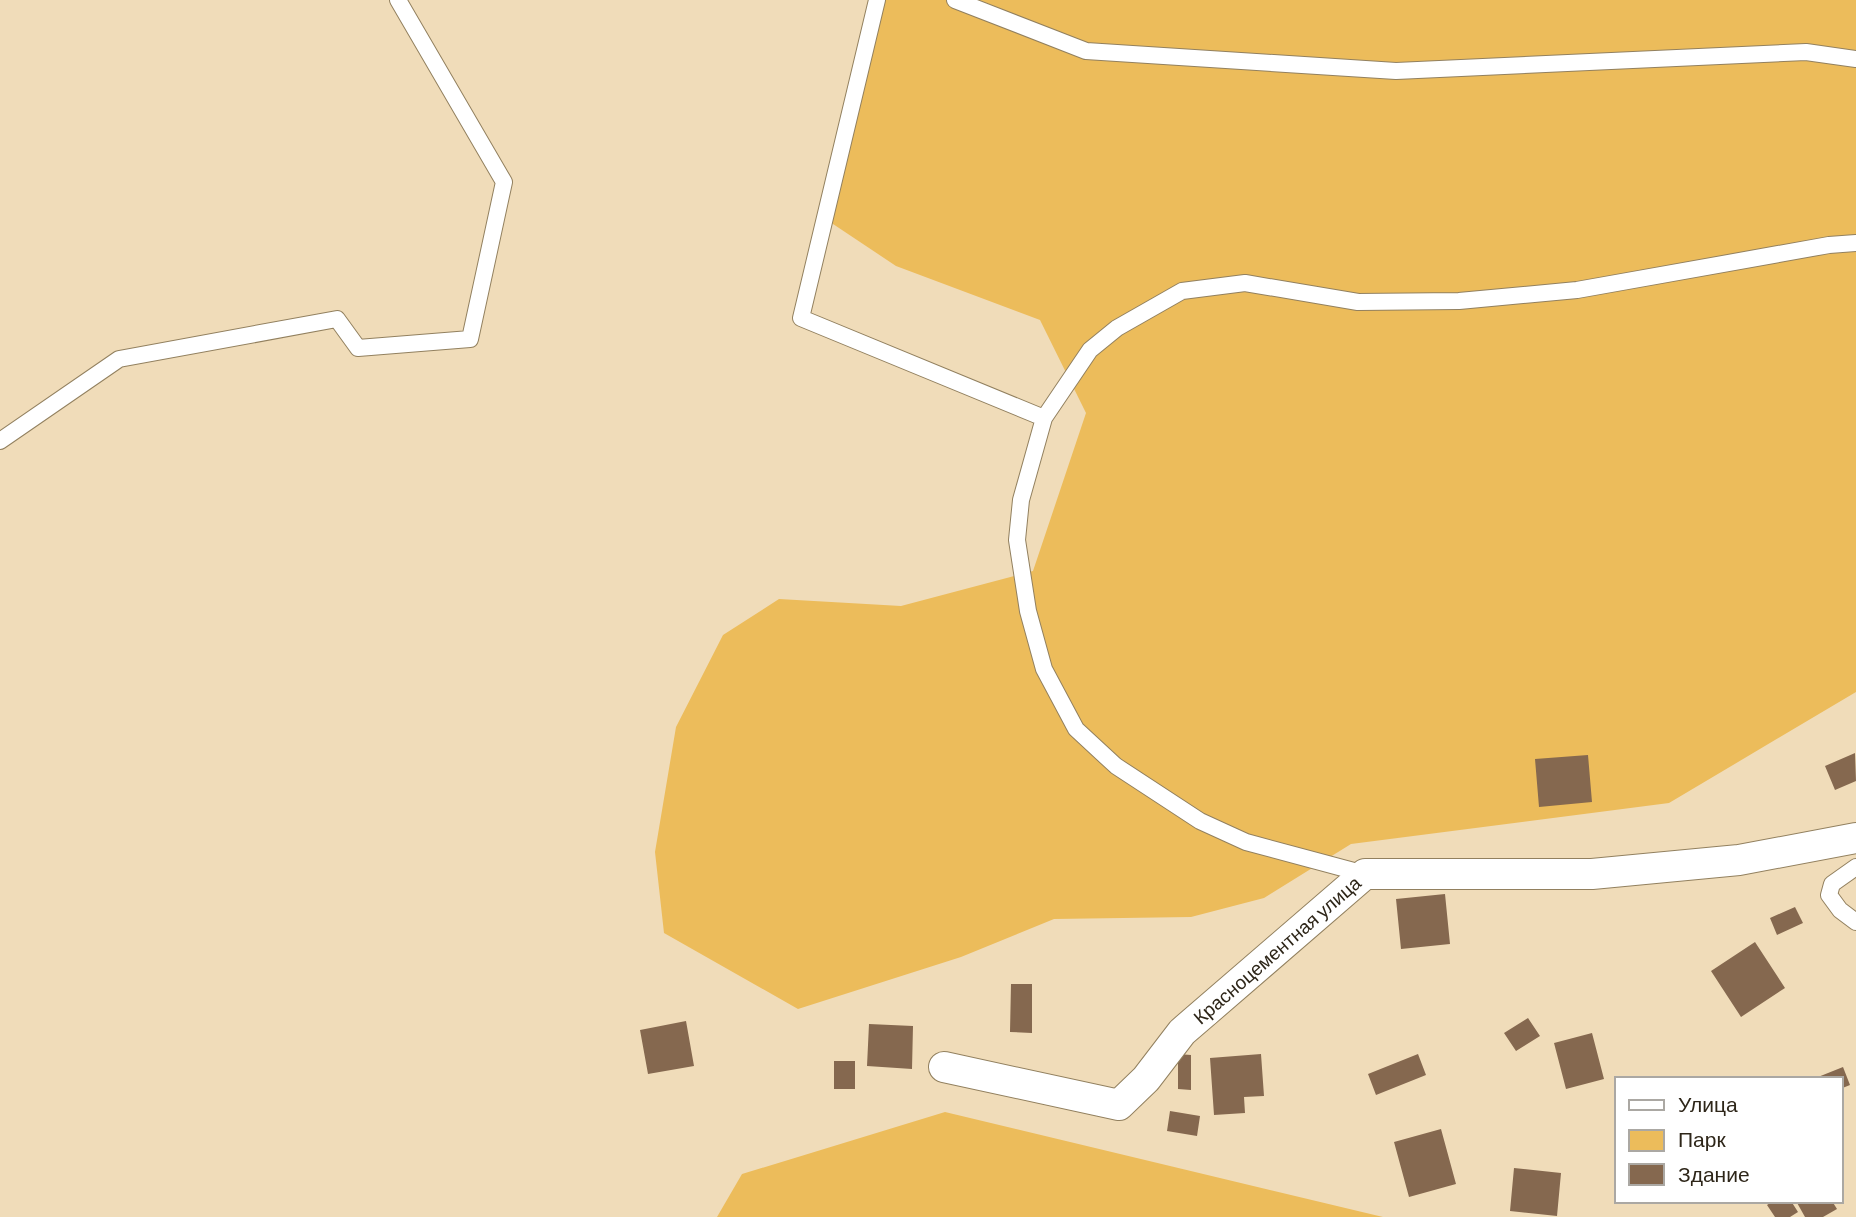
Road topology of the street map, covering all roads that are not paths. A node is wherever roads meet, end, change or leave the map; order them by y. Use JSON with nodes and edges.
{"nodes":[{"id":1,"x":398,"y":0,"type":"edge"},
{"id":2,"x":877,"y":0,"type":"edge"},
{"id":3,"x":955,"y":0,"type":"edge"},
{"id":4,"x":1856,"y":59,"type":"edge"},
{"id":5,"x":1856,"y":243,"type":"edge"},
{"id":6,"x":1044,"y":418,"type":"junction"},
{"id":7,"x":0,"y":440,"type":"edge"},
{"id":8,"x":1856,"y":838,"type":"edge"},
{"id":9,"x":1856,"y":867,"type":"edge"},
{"id":10,"x":1365,"y":874,"type":"junction"},
{"id":11,"x":1856,"y":922,"type":"edge"},
{"id":12,"x":944,"y":1067,"type":"dead end"}],
"edges":[{"from":1,"to":7,"type":"lane"},
{"from":2,"to":6,"type":"lane"},
{"from":3,"to":4,"type":"lane"},
{"from":5,"to":6,"type":"lane"},
{"from":6,"to":10,"type":"lane"},
{"from":8,"to":10,"type":"street","name":"Красноцементная улица"},
{"from":9,"to":11,"type":"lane"},
{"from":10,"to":12,"type":"street","name":"Красноцементная улица"}]}
